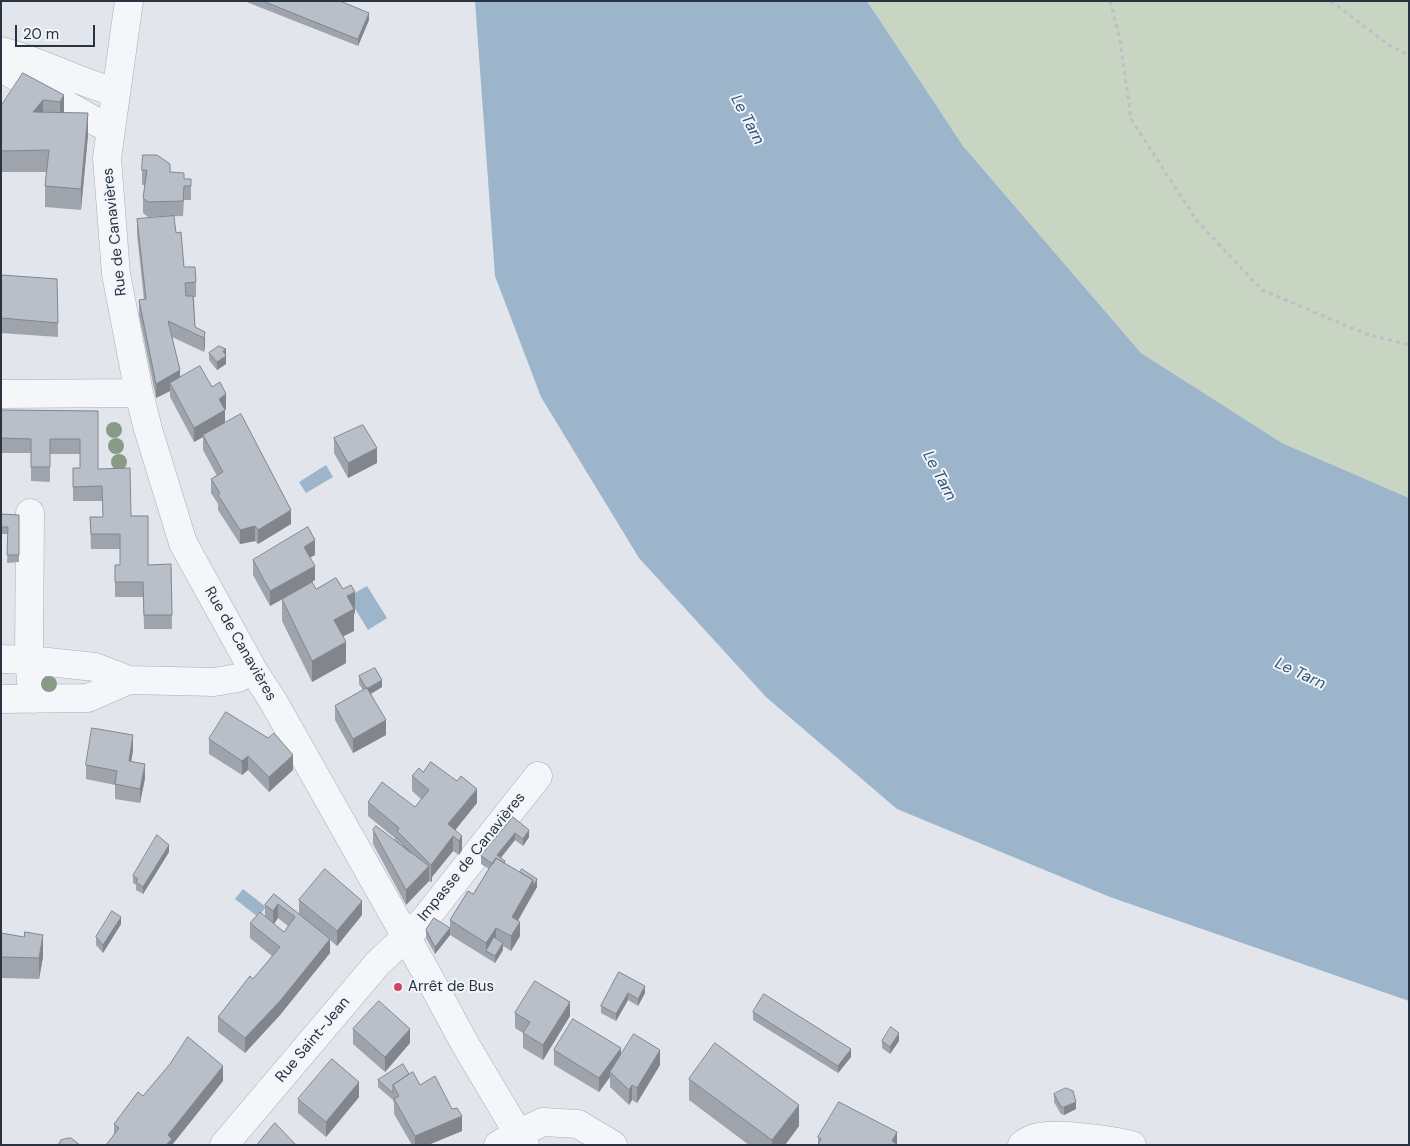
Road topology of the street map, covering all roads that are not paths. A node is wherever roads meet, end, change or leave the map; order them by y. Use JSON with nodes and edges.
{"nodes":[{"id":1,"x":129,"y":1,"type":"edge"},
{"id":2,"x":1,"y":51,"type":"edge"},
{"id":3,"x":1,"y":68,"type":"edge"},
{"id":4,"x":116,"y":92,"type":"junction"},
{"id":5,"x":111,"y":130,"type":"junction"},
{"id":6,"x":139,"y":393,"type":"junction"},
{"id":7,"x":1,"y":394,"type":"edge"},
{"id":8,"x":30,"y":513,"type":"dead end"},
{"id":9,"x":1,"y":660,"type":"edge"},
{"id":10,"x":29,"y":660,"type":"junction"},
{"id":11,"x":253,"y":670,"type":"junction"},
{"id":12,"x":129,"y":680,"type":"junction"},
{"id":13,"x":1,"y":699,"type":"edge"},
{"id":14,"x":34,"y":699,"type":"junction"},
{"id":15,"x":538,"y":776,"type":"dead end"},
{"id":16,"x":405,"y":938,"type":"junction"},
{"id":17,"x":513,"y":1141,"type":"edge"},
{"id":18,"x":224,"y":1145,"type":"edge"},
{"id":19,"x":613,"y":1145,"type":"edge"},
{"id":20,"x":1022,"y":1145,"type":"edge"},
{"id":21,"x":1132,"y":1145,"type":"edge"}],
"edges":[{"from":1,"to":4,"type":"street","name":"Rue de Canavières"},
{"from":2,"to":4,"type":"street"},
{"from":3,"to":5,"type":"street"},
{"from":4,"to":5,"type":"street","name":"Rue de Canavières"},
{"from":5,"to":6,"type":"street","name":"Rue de Canavières"},
{"from":6,"to":7,"type":"street"},
{"from":6,"to":11,"type":"street","name":"Rue de Canavières"},
{"from":8,"to":10,"type":"street"},
{"from":9,"to":10,"type":"street"},
{"from":10,"to":12,"type":"street"},
{"from":10,"to":14,"type":"street"},
{"from":11,"to":12,"type":"street"},
{"from":11,"to":16,"type":"street","name":"Rue de Canavières"},
{"from":12,"to":14,"type":"street"},
{"from":13,"to":14,"type":"street"},
{"from":15,"to":16,"type":"street","name":"Impasse de Canavières"},
{"from":16,"to":17,"type":"street","name":"Rue de Canavières"},
{"from":16,"to":18,"type":"street","name":"Rue Saint-Jean"},
{"from":17,"to":19,"type":"street"},
{"from":20,"to":21,"type":"street"}]}
